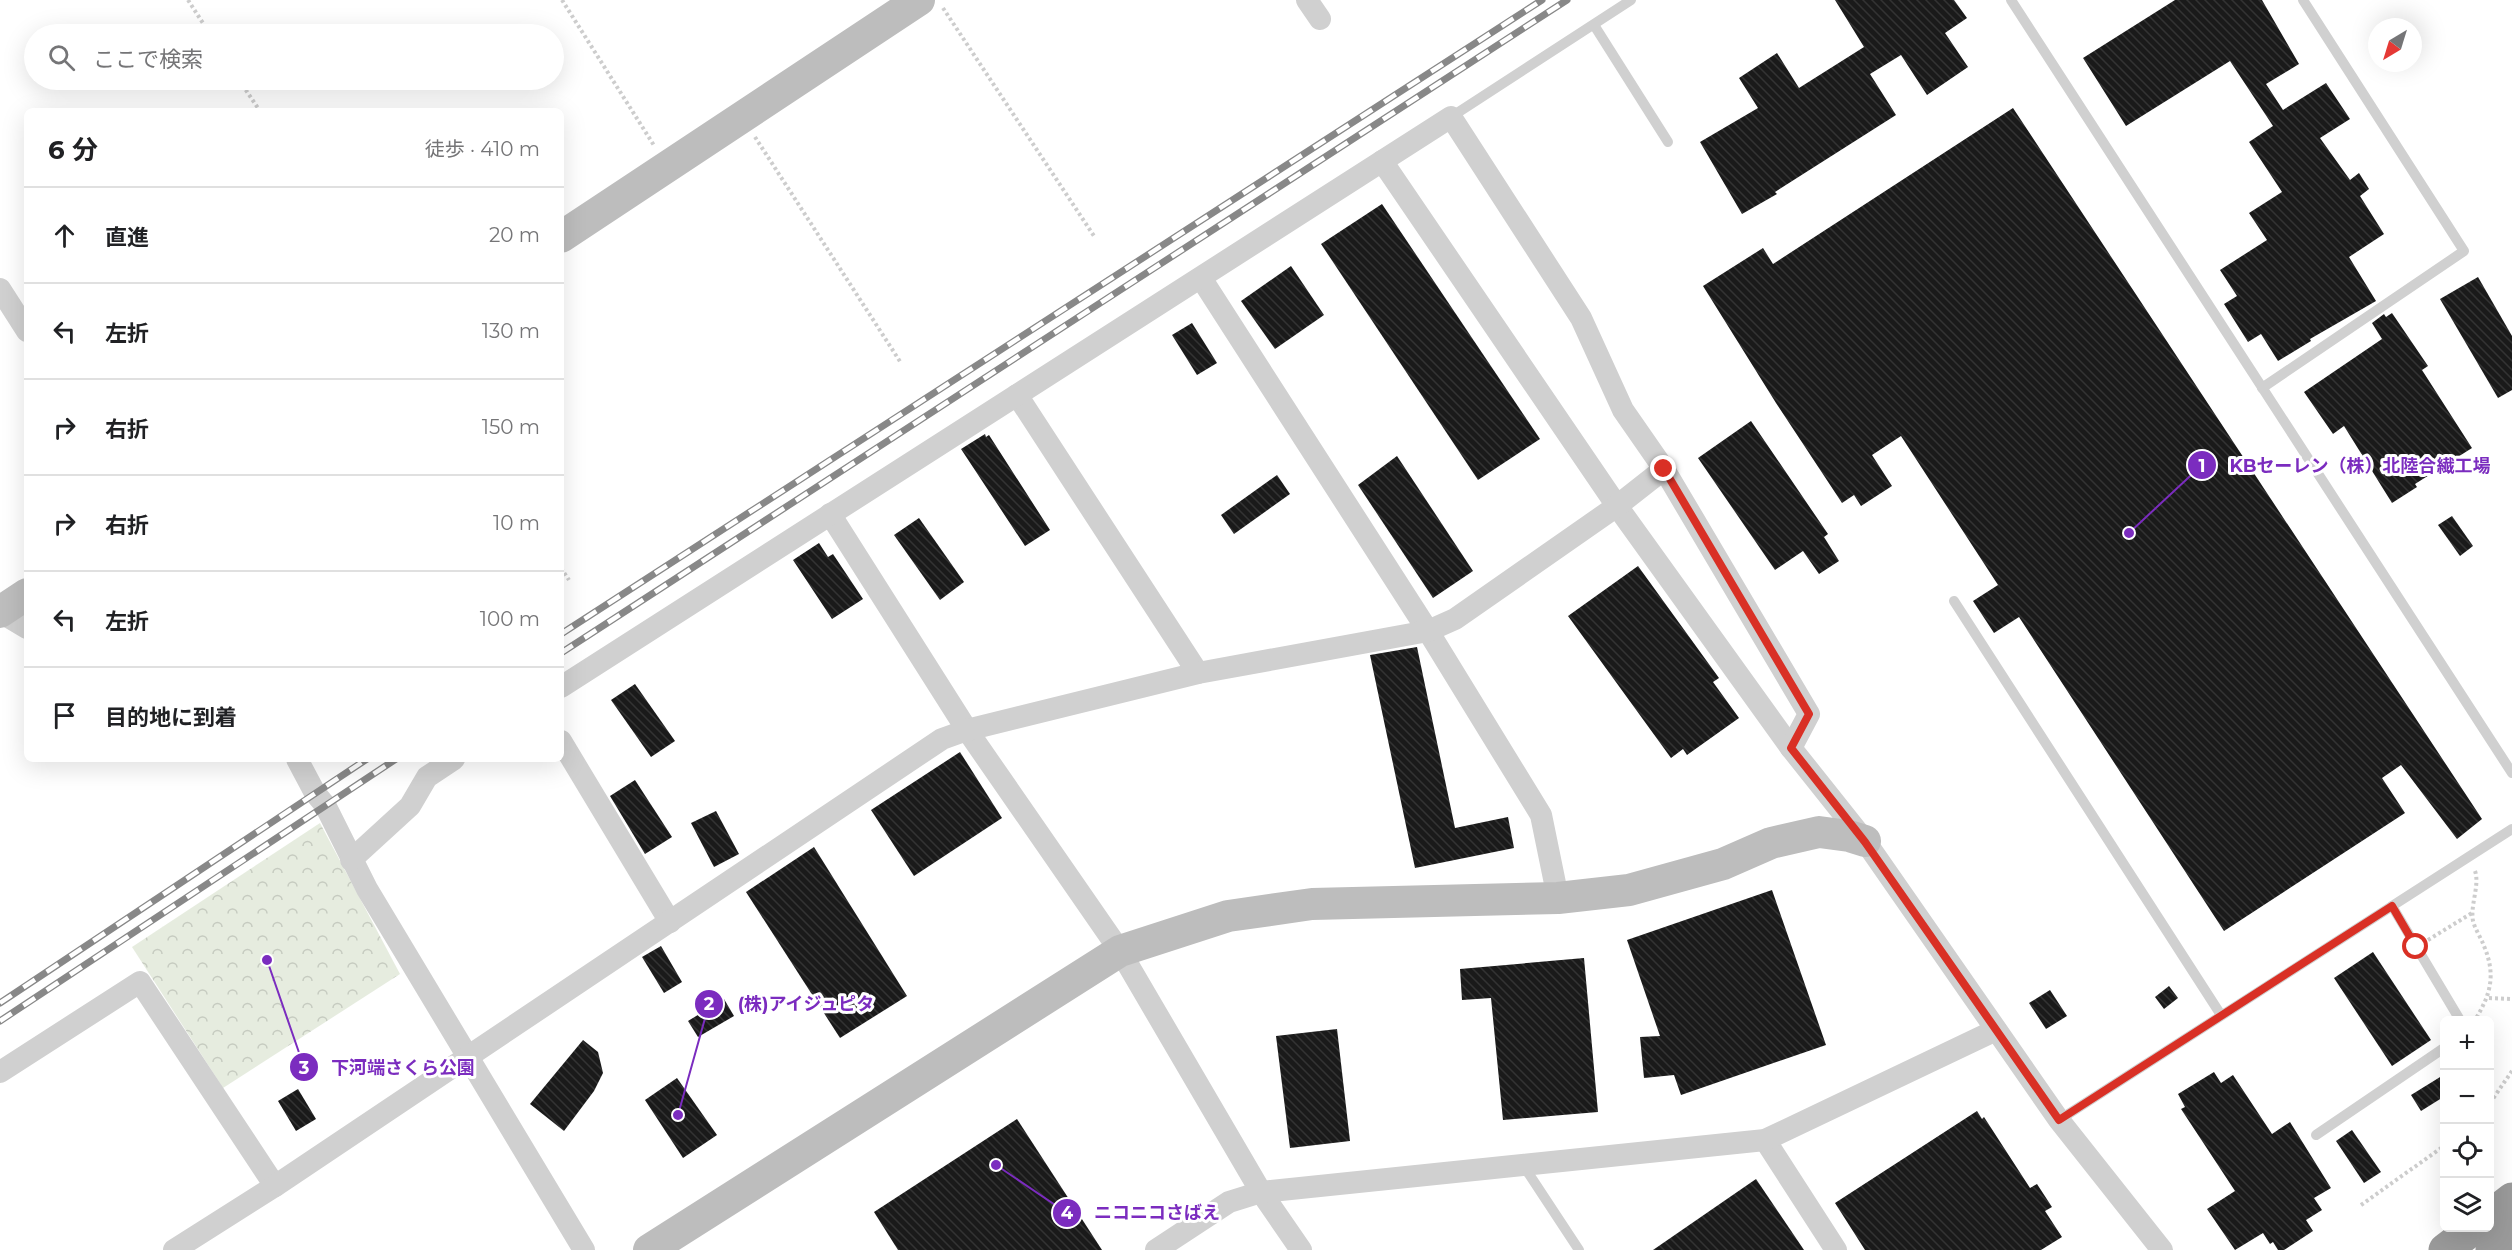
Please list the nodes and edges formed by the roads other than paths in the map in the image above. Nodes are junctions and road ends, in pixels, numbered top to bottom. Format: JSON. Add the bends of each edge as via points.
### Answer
{"nodes":[{"id":1,"x":919,"y":0,"type":"edge"},
{"id":2,"x":1631,"y":0,"type":"edge"},
{"id":3,"x":2011,"y":0,"type":"edge"},
{"id":4,"x":2303,"y":0,"type":"edge"},
{"id":5,"x":1593,"y":25,"type":"junction"},
{"id":6,"x":1451,"y":117,"type":"junction"},
{"id":7,"x":1668,"y":142,"type":"dead end"},
{"id":8,"x":1382,"y":161,"type":"junction"},
{"id":9,"x":564,"y":235,"type":"edge"},
{"id":10,"x":1201,"y":278,"type":"junction"},
{"id":11,"x":0,"y":289,"type":"edge"},
{"id":12,"x":24,"y":326,"type":"edge"},
{"id":13,"x":2262,"y":388,"type":"junction"},
{"id":14,"x":1017,"y":395,"type":"junction"},
{"id":15,"x":1664,"y":469,"type":"junction"},
{"id":16,"x":1617,"y":506,"type":"junction"},
{"id":17,"x":830,"y":514,"type":"junction"},
{"id":18,"x":24,"y":596,"type":"edge"},
{"id":19,"x":1954,"y":601,"type":"dead end"},
{"id":20,"x":0,"y":612,"type":"edge"},
{"id":21,"x":24,"y":626,"type":"edge"},
{"id":22,"x":1428,"y":631,"type":"junction"},
{"id":23,"x":1198,"y":673,"type":"junction"},
{"id":24,"x":564,"y":685,"type":"edge"},
{"id":25,"x":967,"y":730,"type":"junction"},
{"id":26,"x":564,"y":746,"type":"edge"},
{"id":27,"x":1791,"y":748,"type":"junction"},
{"id":28,"x":299,"y":762,"type":"edge"},
{"id":29,"x":450,"y":762,"type":"edge"},
{"id":30,"x":2512,"y":773,"type":"edge"},
{"id":31,"x":2512,"y":829,"type":"edge"},
{"id":32,"x":1865,"y":842,"type":"junction"},
{"id":33,"x":351,"y":860,"type":"junction"},
{"id":34,"x":1557,"y":898,"type":"junction"},
{"id":35,"x":2392,"y":906,"type":"junction"},
{"id":36,"x":670,"y":921,"type":"junction"},
{"id":37,"x":1120,"y":951,"type":"junction"},
{"id":38,"x":2222,"y":1016,"type":"junction"},
{"id":39,"x":2458,"y":1016,"type":"edge"},
{"id":40,"x":1996,"y":1030,"type":"junction"},
{"id":41,"x":2440,"y":1051,"type":"edge"},
{"id":42,"x":466,"y":1057,"type":"junction"},
{"id":43,"x":0,"y":1072,"type":"edge"},
{"id":44,"x":2059,"y":1120,"type":"junction"},
{"id":45,"x":2316,"y":1135,"type":"dead end"},
{"id":46,"x":1765,"y":1140,"type":"junction"},
{"id":47,"x":1523,"y":1165,"type":"junction"},
{"id":48,"x":276,"y":1186,"type":"junction"},
{"id":49,"x":1261,"y":1192,"type":"junction"},
{"id":50,"x":2512,"y":1199,"type":"edge"},
{"id":51,"x":2494,"y":1213,"type":"edge"},
{"id":52,"x":2468,"y":1232,"type":"edge"},
{"id":53,"x":2512,"y":1235,"type":"edge"},
{"id":54,"x":174,"y":1250,"type":"edge"},
{"id":55,"x":584,"y":1250,"type":"edge"},
{"id":56,"x":649,"y":1250,"type":"edge"},
{"id":57,"x":1156,"y":1250,"type":"edge"},
{"id":58,"x":1301,"y":1250,"type":"edge"},
{"id":59,"x":1579,"y":1250,"type":"edge"},
{"id":60,"x":1836,"y":1250,"type":"edge"},
{"id":61,"x":2162,"y":1250,"type":"edge"},
{"id":62,"x":2445,"y":1250,"type":"edge"},
{"id":63,"x":2492,"y":1250,"type":"edge"}],
"edges":[{"from":1,"to":9,"type":"street"},
{"from":2,"to":5,"type":"lane"},
{"from":3,"to":13,"type":"lane"},
{"from":4,"to":13,"type":"lane","via":[[2464,251]]},
{"from":5,"to":6,"type":"lane"},
{"from":5,"to":7,"type":"lane"},
{"from":6,"to":8,"type":"street"},
{"from":6,"to":15,"type":"street","via":[[1581,318],[1623,410]]},
{"from":8,"to":10,"type":"street"},
{"from":8,"to":16,"type":"street"},
{"from":10,"to":14,"type":"street"},
{"from":10,"to":22,"type":"street"},
{"from":11,"to":12,"type":"street"},
{"from":13,"to":30,"type":"lane"},
{"from":14,"to":17,"type":"street"},
{"from":14,"to":23,"type":"street"},
{"from":15,"to":16,"type":"street"},
{"from":15,"to":27,"type":"street","via":[[1809,714]]},
{"from":16,"to":22,"type":"street","via":[[1455,619]]},
{"from":16,"to":27,"type":"street"},
{"from":17,"to":24,"type":"street"},
{"from":17,"to":25,"type":"street"},
{"from":18,"to":20,"type":"street"},
{"from":19,"to":38,"type":"lane"},
{"from":20,"to":21,"type":"street"},
{"from":22,"to":23,"type":"street"},
{"from":22,"to":34,"type":"street","via":[[1541,815]]},
{"from":23,"to":25,"type":"street"},
{"from":25,"to":36,"type":"street","via":[[942,739]]},
{"from":25,"to":37,"type":"street"},
{"from":26,"to":36,"type":"street"},
{"from":27,"to":32,"type":"street"},
{"from":28,"to":33,"type":"street"},
{"from":29,"to":33,"type":"street","via":[[427,777],[411,806]]},
{"from":31,"to":35,"type":"lane"},
{"from":32,"to":34,"type":"street","via":[[1819,832],[1771,843],[1723,864],[1629,890]]},
{"from":32,"to":40,"type":"street"},
{"from":33,"to":42,"type":"street"},
{"from":34,"to":37,"type":"street","via":[[1312,904],[1228,916]]},
{"from":35,"to":38,"type":"lane"},
{"from":35,"to":39,"type":"lane"},
{"from":36,"to":42,"type":"street"},
{"from":37,"to":49,"type":"street"},
{"from":37,"to":56,"type":"street"},
{"from":38,"to":44,"type":"lane"},
{"from":40,"to":44,"type":"street"},
{"from":40,"to":46,"type":"street"},
{"from":41,"to":45,"type":"lane"},
{"from":42,"to":48,"type":"street"},
{"from":42,"to":55,"type":"street"},
{"from":43,"to":48,"type":"street","via":[[140,982]]},
{"from":44,"to":61,"type":"street"},
{"from":46,"to":47,"type":"street"},
{"from":46,"to":60,"type":"street"},
{"from":47,"to":49,"type":"street"},
{"from":47,"to":59,"type":"lane"},
{"from":48,"to":54,"type":"street"},
{"from":49,"to":57,"type":"street","via":[[1229,1202]]},
{"from":49,"to":58,"type":"street"},
{"from":50,"to":51,"type":"highway"},
{"from":52,"to":62,"type":"highway"},
{"from":53,"to":63,"type":"highway"}]}
